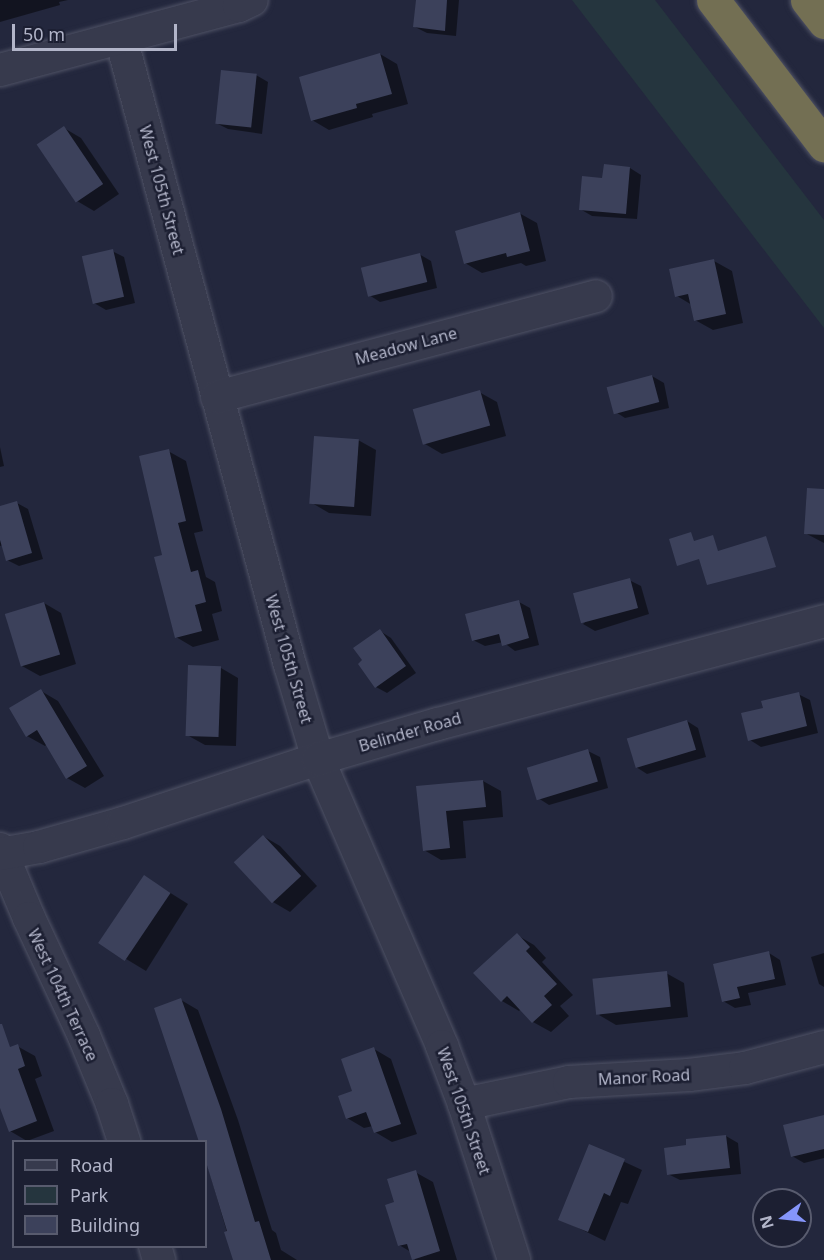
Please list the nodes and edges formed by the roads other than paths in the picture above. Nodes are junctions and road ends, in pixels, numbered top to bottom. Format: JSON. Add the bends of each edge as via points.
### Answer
{"nodes":[{"id":1,"x":252,"y":0,"type":"edge"},
{"id":2,"x":713,"y":0,"type":"edge"},
{"id":3,"x":807,"y":0,"type":"edge"},
{"id":4,"x":824,"y":22,"type":"edge"},
{"id":5,"x":121,"y":38,"type":"junction"},
{"id":6,"x":0,"y":70,"type":"edge"},
{"id":7,"x":824,"y":145,"type":"edge"},
{"id":8,"x":596,"y":296,"type":"dead end"},
{"id":9,"x":217,"y":397,"type":"junction"},
{"id":10,"x":824,"y":621,"type":"edge"},
{"id":11,"x":318,"y":759,"type":"junction"},
{"id":12,"x":1,"y":852,"type":"edge"},
{"id":13,"x":824,"y":1047,"type":"edge"},
{"id":14,"x":464,"y":1104,"type":"junction"},
{"id":15,"x":123,"y":1140,"type":"edge"},
{"id":16,"x":514,"y":1260,"type":"edge"}],
"edges":[{"from":1,"to":5,"type":"street"},
{"from":2,"to":7,"type":"highway"},
{"from":3,"to":4,"type":"highway"},
{"from":5,"to":6,"type":"street"},
{"from":5,"to":9,"type":"street","name":"West 105th Street"},
{"from":8,"to":9,"type":"street","name":"Meadow Lane"},
{"from":9,"to":11,"type":"street","name":"West 105th Street"},
{"from":10,"to":11,"type":"street","name":"Belinder Road","via":[[438,723]]},
{"from":11,"to":12,"type":"street","name":"Belinder Road","via":[[123,823],[39,847]]},
{"from":11,"to":14,"type":"street","name":"West 105th Street"},
{"from":12,"to":15,"type":"street","name":"West 104th Terrace","via":[[84,1036]]},
{"from":13,"to":14,"type":"street","name":"Manor Road","via":[[745,1068],[689,1076],[569,1082]]},
{"from":14,"to":16,"type":"street","name":"West 105th Street"}]}
